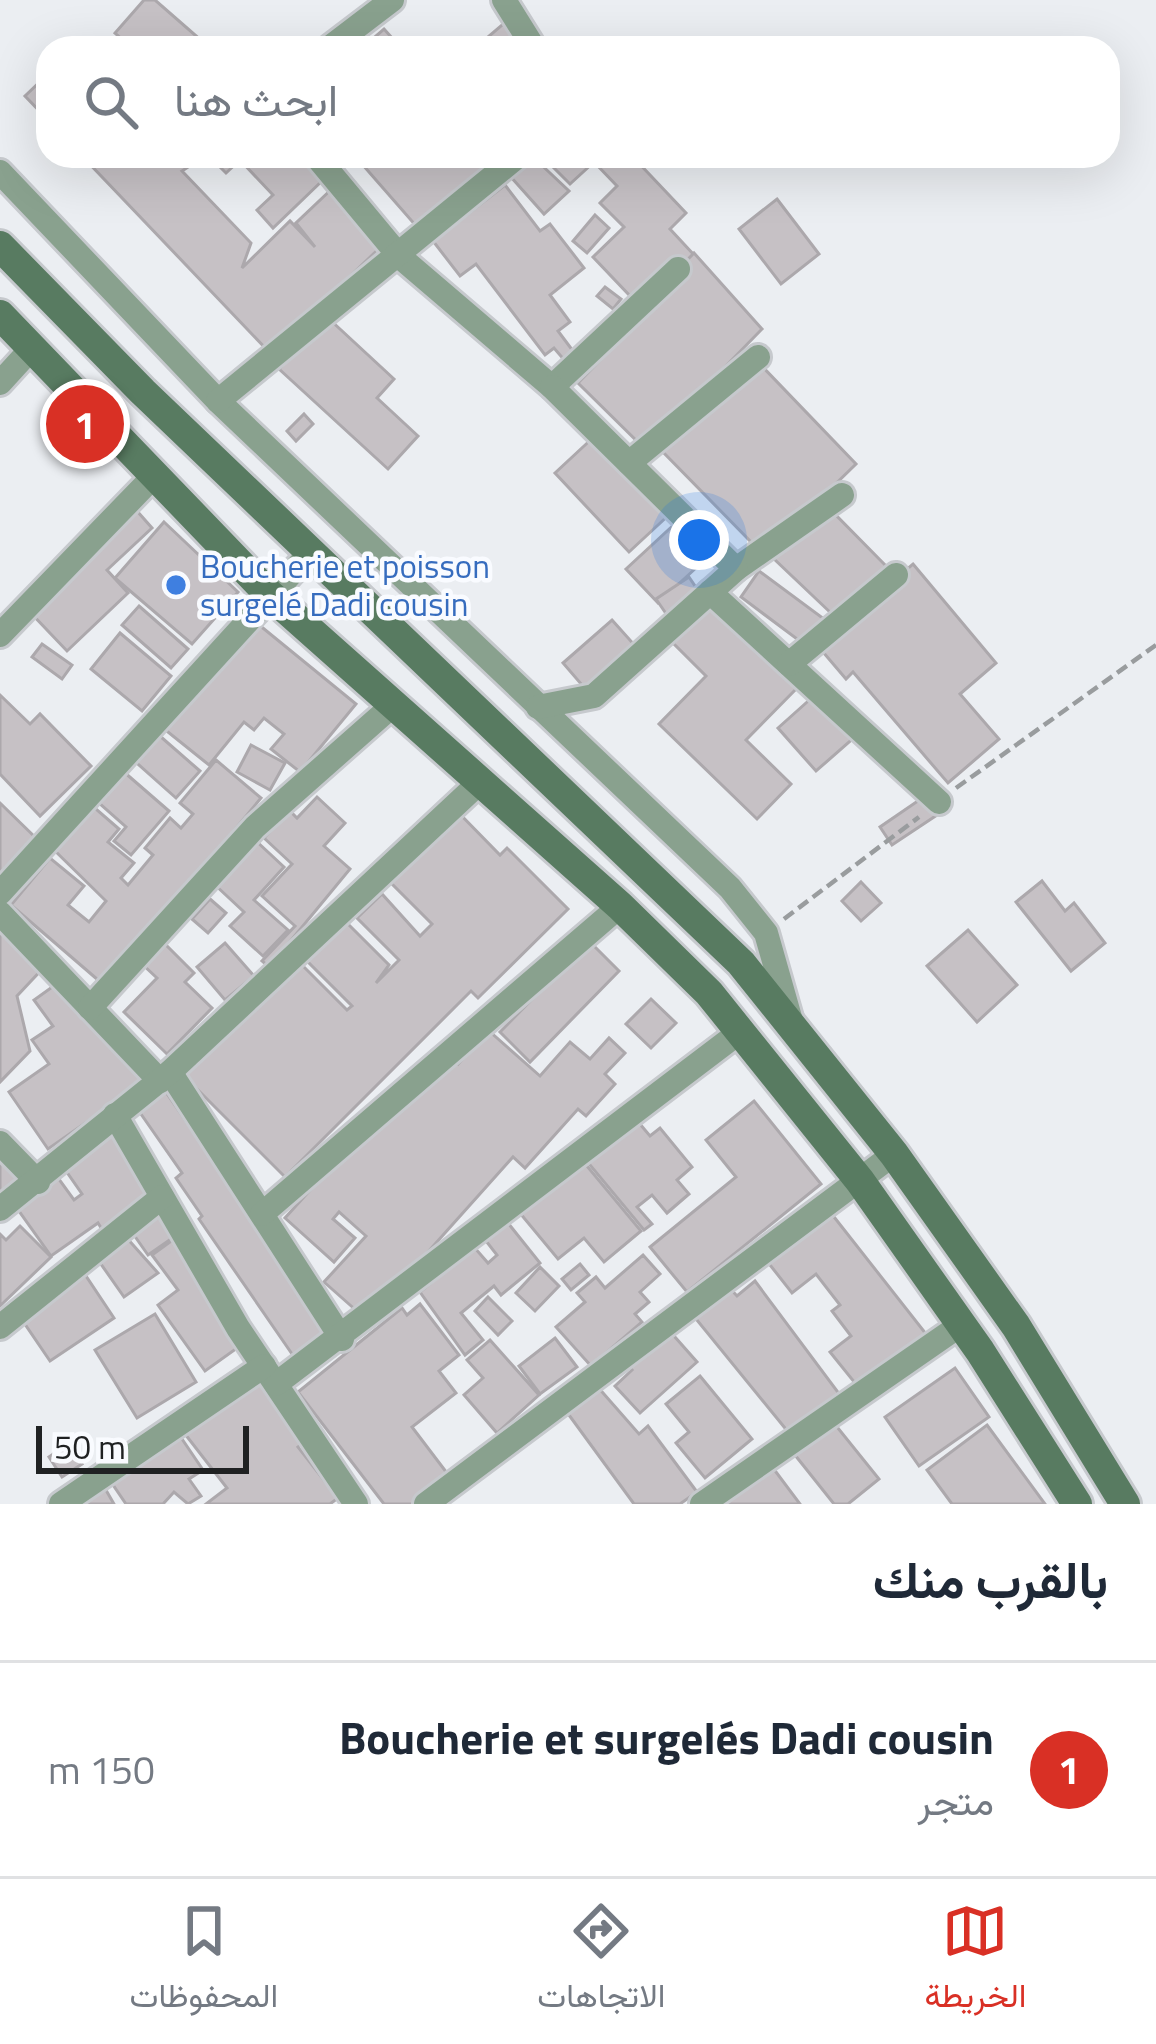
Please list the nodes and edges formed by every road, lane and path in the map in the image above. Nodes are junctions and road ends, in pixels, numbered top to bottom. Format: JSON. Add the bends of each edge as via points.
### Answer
{"nodes":[{"id":1,"x":392,"y":0,"type":"edge"},
{"id":2,"x":504,"y":0,"type":"edge"},
{"id":3,"x":344,"y":36,"type":"edge"},
{"id":4,"x":526,"y":36,"type":"edge"},
{"id":5,"x":326,"y":168,"type":"edge"},
{"id":6,"x":504,"y":168,"type":"edge"},
{"id":7,"x":0,"y":172,"type":"edge"},
{"id":8,"x":0,"y":246,"type":"edge"},
{"id":9,"x":400,"y":257,"type":"junction"},
{"id":10,"x":679,"y":269,"type":"dead end"},
{"id":11,"x":0,"y":315,"type":"edge"},
{"id":12,"x":31,"y":349,"type":"junction"},
{"id":13,"x":758,"y":357,"type":"dead end"},
{"id":14,"x":0,"y":382,"type":"edge"},
{"id":15,"x":552,"y":387,"type":"junction"},
{"id":16,"x":218,"y":401,"type":"junction"},
{"id":17,"x":629,"y":463,"type":"junction"},
{"id":18,"x":152,"y":478,"type":"junction"},
{"id":19,"x":842,"y":495,"type":"dead end"},
{"id":20,"x":310,"y":553,"type":"junction"},
{"id":21,"x":736,"y":569,"type":"junction"},
{"id":22,"x":896,"y":575,"type":"dead end"},
{"id":23,"x":710,"y":592,"type":"junction"},
{"id":24,"x":269,"y":594,"type":"junction"},
{"id":25,"x":0,"y":635,"type":"edge"},
{"id":26,"x":789,"y":664,"type":"junction"},
{"id":27,"x":392,"y":706,"type":"junction"},
{"id":28,"x":538,"y":707,"type":"junction"},
{"id":29,"x":479,"y":783,"type":"junction"},
{"id":30,"x":938,"y":802,"type":"dead end"},
{"id":31,"x":0,"y":893,"type":"edge"},
{"id":32,"x":620,"y":906,"type":"junction"},
{"id":33,"x":0,"y":913,"type":"edge"},
{"id":34,"x":90,"y":1008,"type":"junction"},
{"id":35,"x":791,"y":1024,"type":"junction"},
{"id":36,"x":741,"y":1031,"type":"junction"},
{"id":37,"x":165,"y":1077,"type":"junction"},
{"id":38,"x":115,"y":1115,"type":"junction"},
{"id":39,"x":0,"y":1143,"type":"edge"},
{"id":40,"x":894,"y":1154,"type":"junction"},
{"id":41,"x":860,"y":1181,"type":"junction"},
{"id":42,"x":38,"y":1182,"type":"junction"},
{"id":43,"x":162,"y":1197,"type":"junction"},
{"id":44,"x":0,"y":1209,"type":"edge"},
{"id":45,"x":262,"y":1214,"type":"junction"},
{"id":46,"x":959,"y":1326,"type":"junction"},
{"id":47,"x":0,"y":1327,"type":"edge"},
{"id":48,"x":342,"y":1339,"type":"junction"},
{"id":49,"x":270,"y":1375,"type":"junction"},
{"id":50,"x":62,"y":1504,"type":"edge"},
{"id":51,"x":356,"y":1504,"type":"edge"},
{"id":52,"x":426,"y":1504,"type":"edge"},
{"id":53,"x":702,"y":1504,"type":"edge"},
{"id":54,"x":1077,"y":1504,"type":"edge"},
{"id":55,"x":1125,"y":1504,"type":"edge"}],
"edges":[{"from":1,"to":3,"type":"street"},
{"from":2,"to":4,"type":"street"},
{"from":5,"to":9,"type":"street"},
{"from":6,"to":9,"type":"street"},
{"from":7,"to":16,"type":"street"},
{"from":8,"to":20,"type":"main road"},
{"from":9,"to":15,"type":"street"},
{"from":9,"to":16,"type":"street"},
{"from":10,"to":15,"type":"street"},
{"from":11,"to":12,"type":"main road"},
{"from":12,"to":14,"type":"street"},
{"from":12,"to":18,"type":"main road"},
{"from":13,"to":17,"type":"street"},
{"from":15,"to":17,"type":"street"},
{"from":16,"to":28,"type":"street"},
{"from":17,"to":21,"type":"street"},
{"from":18,"to":24,"type":"main road"},
{"from":18,"to":25,"type":"street"},
{"from":19,"to":21,"type":"street"},
{"from":20,"to":24,"type":"street"},
{"from":20,"to":35,"type":"main road","via":[[643,867]]},
{"from":21,"to":23,"type":"street"},
{"from":22,"to":26,"type":"street"},
{"from":23,"to":26,"type":"street"},
{"from":23,"to":28,"type":"street","via":[[594,696]]},
{"from":24,"to":27,"type":"main road"},
{"from":24,"to":31,"type":"street"},
{"from":26,"to":30,"type":"street"},
{"from":27,"to":29,"type":"main road"},
{"from":27,"to":34,"type":"street","via":[[255,827]]},
{"from":28,"to":35,"type":"street","via":[[730,888],[766,933]]},
{"from":29,"to":32,"type":"main road"},
{"from":29,"to":37,"type":"street"},
{"from":32,"to":36,"type":"main road"},
{"from":32,"to":45,"type":"street"},
{"from":33,"to":34,"type":"street"},
{"from":34,"to":37,"type":"street"},
{"from":35,"to":40,"type":"main road"},
{"from":36,"to":41,"type":"main road"},
{"from":36,"to":48,"type":"street"},
{"from":37,"to":38,"type":"street"},
{"from":37,"to":45,"type":"street"},
{"from":38,"to":42,"type":"street"},
{"from":38,"to":43,"type":"street"},
{"from":39,"to":42,"type":"street"},
{"from":40,"to":41,"type":"street"},
{"from":40,"to":55,"type":"main road","via":[[1016,1326]]},
{"from":41,"to":46,"type":"main road"},
{"from":41,"to":52,"type":"street"},
{"from":42,"to":44,"type":"street"},
{"from":43,"to":47,"type":"street"},
{"from":43,"to":49,"type":"street"},
{"from":45,"to":48,"type":"street"},
{"from":46,"to":53,"type":"street"},
{"from":46,"to":54,"type":"main road"},
{"from":48,"to":49,"type":"street"},
{"from":49,"to":50,"type":"street"},
{"from":49,"to":51,"type":"street"}]}
